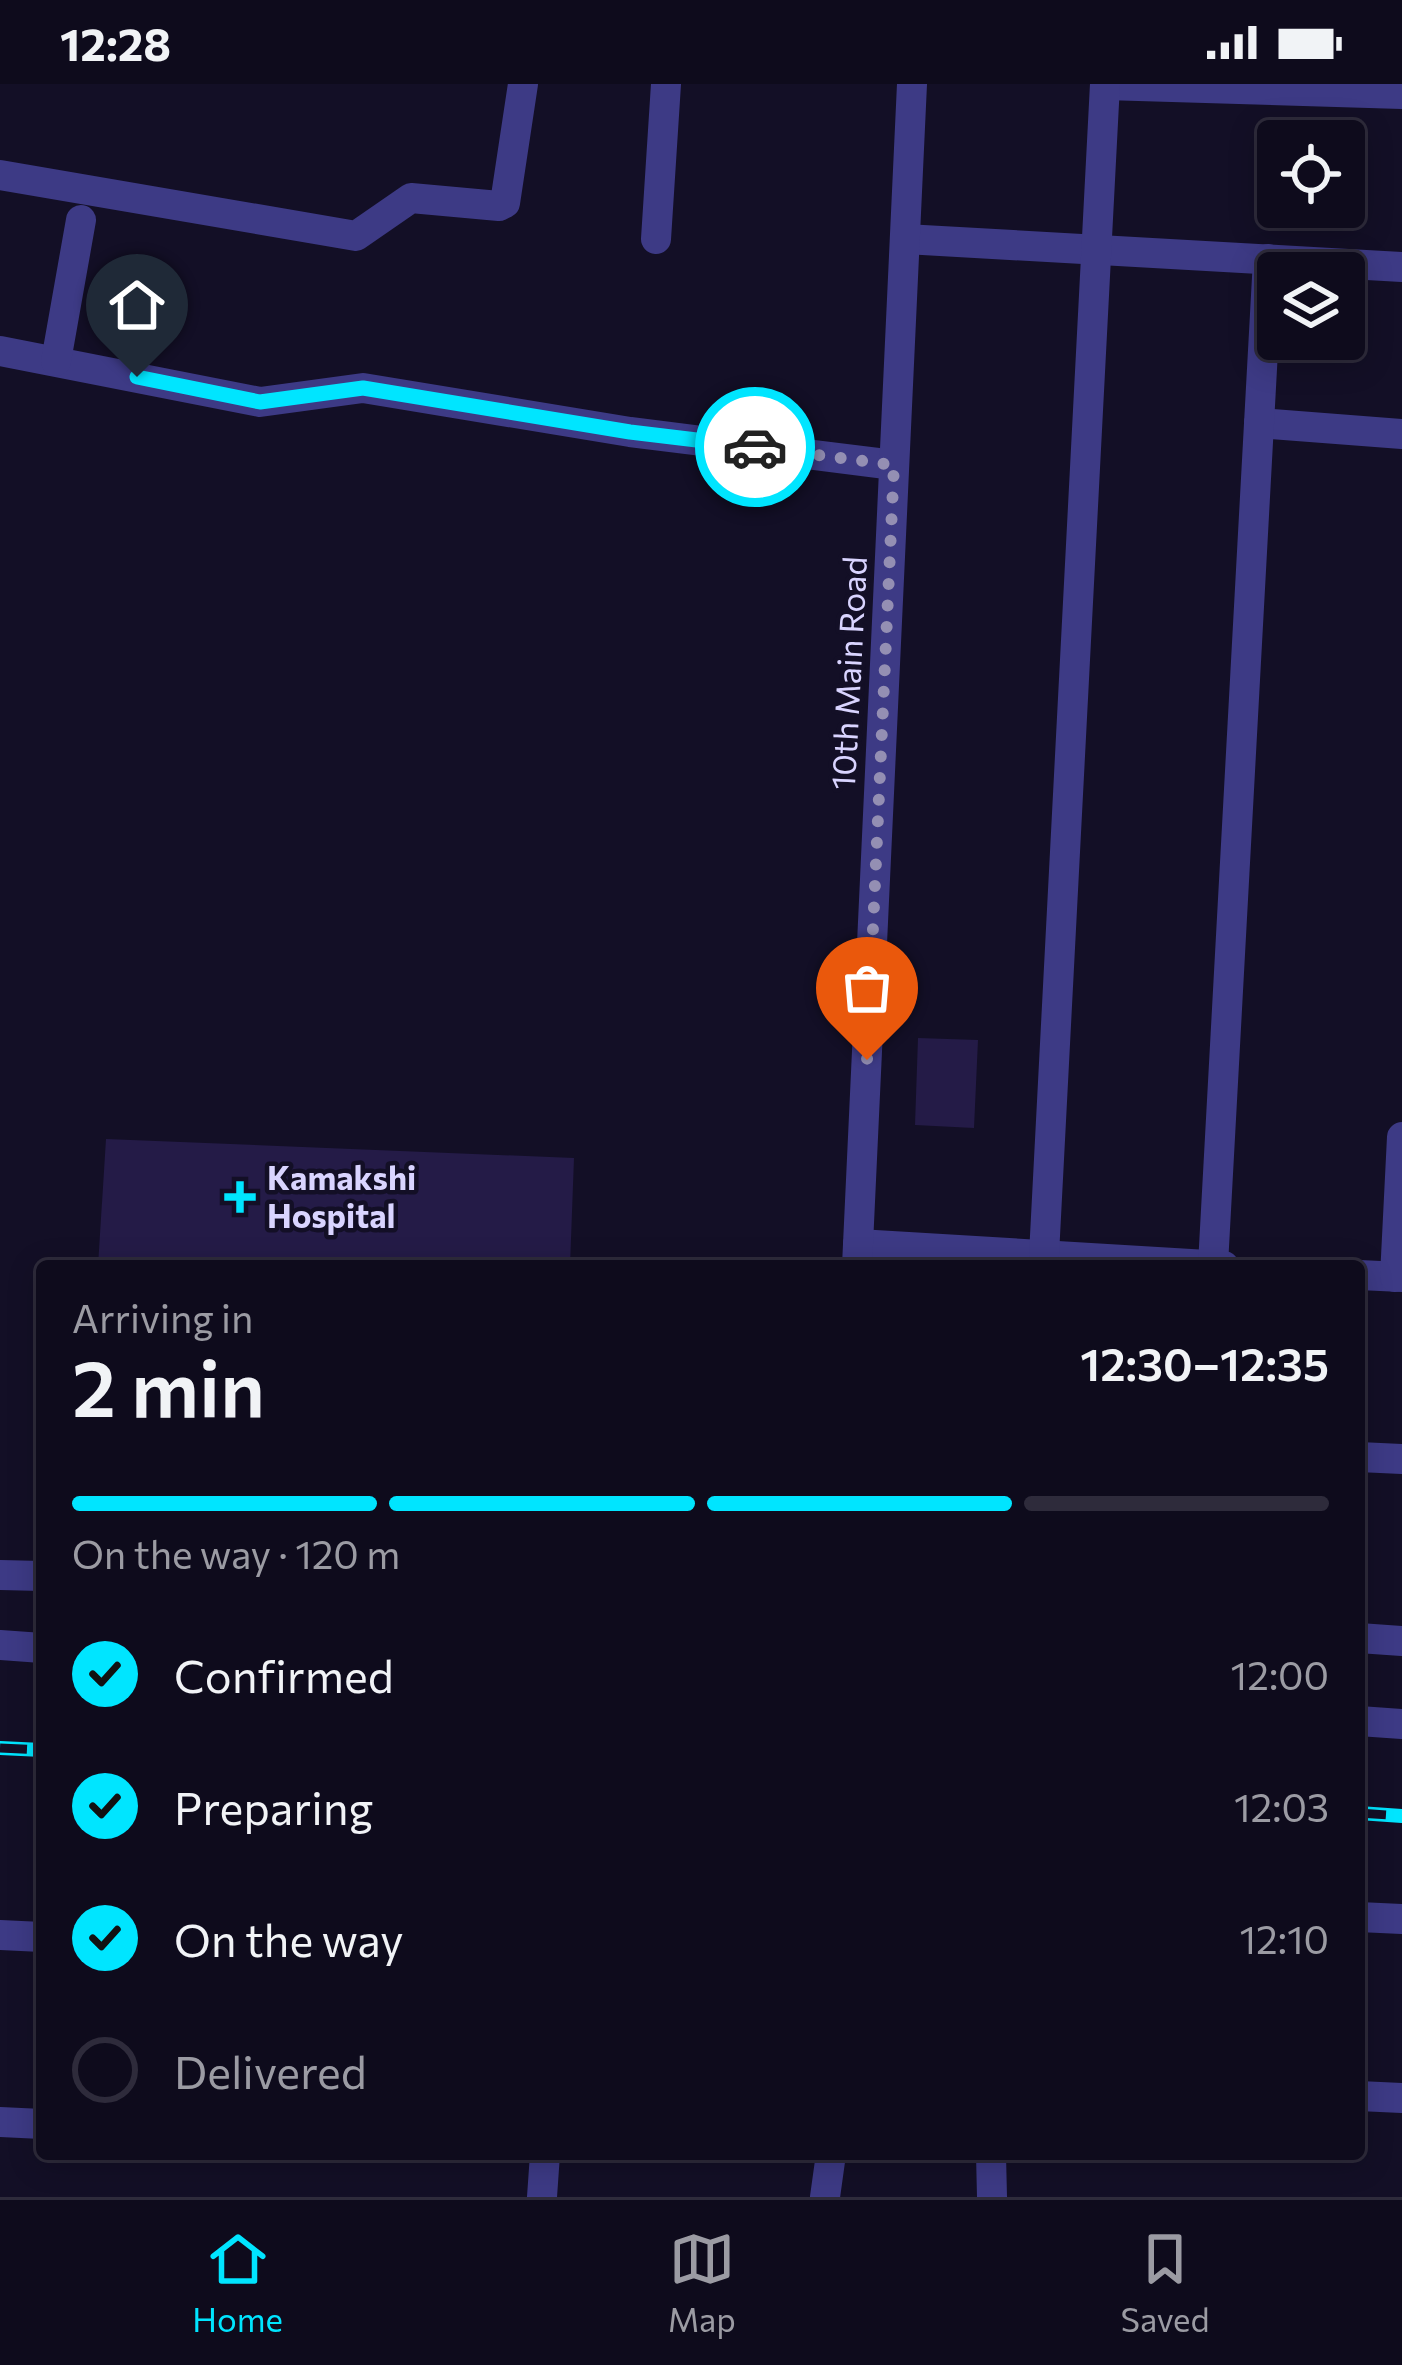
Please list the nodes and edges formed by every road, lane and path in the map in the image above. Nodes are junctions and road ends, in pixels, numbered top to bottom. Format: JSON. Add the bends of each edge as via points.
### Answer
{"nodes":[{"id":1,"x":523,"y":84,"type":"edge"},
{"id":2,"x":666,"y":84,"type":"edge"},
{"id":3,"x":912,"y":84,"type":"edge"},
{"id":4,"x":1105,"y":85,"type":"edge"},
{"id":5,"x":1269,"y":87,"type":"edge"},
{"id":6,"x":1402,"y":94,"type":"edge"},
{"id":7,"x":0,"y":175,"type":"edge"},
{"id":8,"x":81,"y":220,"type":"dead end"},
{"id":9,"x":656,"y":238,"type":"dead end"},
{"id":10,"x":905,"y":239,"type":"junction"},
{"id":11,"x":1097,"y":250,"type":"junction"},
{"id":12,"x":1257,"y":258,"type":"edge"},
{"id":13,"x":1365,"y":265,"type":"edge"},
{"id":14,"x":1402,"y":267,"type":"edge"},
{"id":15,"x":0,"y":351,"type":"edge"},
{"id":16,"x":1262,"y":360,"type":"edge"},
{"id":17,"x":56,"y":361,"type":"junction"},
{"id":18,"x":1259,"y":423,"type":"junction"},
{"id":19,"x":1402,"y":434,"type":"edge"},
{"id":20,"x":894,"y":465,"type":"junction"},
{"id":21,"x":1402,"y":1137,"type":"edge"},
{"id":22,"x":858,"y":1255,"type":"edge"},
{"id":23,"x":1044,"y":1255,"type":"junction"},
{"id":24,"x":1128,"y":1260,"type":"edge"},
{"id":25,"x":1213,"y":1260,"type":"edge"},
{"id":26,"x":1365,"y":1275,"type":"edge"},
{"id":27,"x":1398,"y":1277,"type":"edge"},
{"id":28,"x":1365,"y":1456,"type":"edge"},
{"id":29,"x":1402,"y":1459,"type":"edge"},
{"id":30,"x":0,"y":1575,"type":"edge"},
{"id":31,"x":36,"y":1576,"type":"edge"},
{"id":32,"x":1365,"y":1638,"type":"edge"},
{"id":33,"x":1402,"y":1641,"type":"edge"},
{"id":34,"x":0,"y":1645,"type":"edge"},
{"id":35,"x":36,"y":1648,"type":"edge"},
{"id":36,"x":1365,"y":1721,"type":"edge"},
{"id":37,"x":1402,"y":1724,"type":"edge"},
{"id":38,"x":1365,"y":1916,"type":"edge"},
{"id":39,"x":1402,"y":1919,"type":"edge"},
{"id":40,"x":0,"y":1936,"type":"edge"},
{"id":41,"x":36,"y":1937,"type":"edge"},
{"id":42,"x":1365,"y":2096,"type":"edge"},
{"id":43,"x":1402,"y":2098,"type":"edge"},
{"id":44,"x":0,"y":2122,"type":"edge"},
{"id":45,"x":36,"y":2124,"type":"edge"},
{"id":46,"x":544,"y":2160,"type":"edge"},
{"id":47,"x":830,"y":2160,"type":"edge"},
{"id":48,"x":991,"y":2160,"type":"edge"},
{"id":49,"x":542,"y":2197,"type":"edge"},
{"id":50,"x":825,"y":2197,"type":"edge"},
{"id":51,"x":992,"y":2197,"type":"edge"}],
"edges":[{"from":1,"to":7,"type":"street","via":[[505,203],[411,198],[356,236]]},
{"from":2,"to":9,"type":"street"},
{"from":3,"to":10,"type":"street","name":"10th Main Road"},
{"from":4,"to":5,"type":"street"},
{"from":4,"to":11,"type":"street"},
{"from":5,"to":6,"type":"street"},
{"from":8,"to":17,"type":"street"},
{"from":10,"to":11,"type":"street"},
{"from":10,"to":20,"type":"street","name":"10th Main Road"},
{"from":11,"to":12,"type":"street"},
{"from":11,"to":23,"type":"street"},
{"from":13,"to":14,"type":"street"},
{"from":15,"to":17,"type":"street"},
{"from":16,"to":18,"type":"street"},
{"from":17,"to":20,"type":"street","via":[[260,402],[363,388]]},
{"from":18,"to":19,"type":"street"},
{"from":18,"to":25,"type":"street"},
{"from":20,"to":22,"type":"street","name":"10th Main Road"},
{"from":21,"to":27,"type":"street"},
{"from":22,"to":23,"type":"street"},
{"from":23,"to":24,"type":"street"},
{"from":26,"to":27,"type":"street"},
{"from":28,"to":29,"type":"street"},
{"from":30,"to":31,"type":"street"},
{"from":32,"to":33,"type":"street"},
{"from":34,"to":35,"type":"street"},
{"from":36,"to":37,"type":"street"},
{"from":38,"to":39,"type":"street"},
{"from":40,"to":41,"type":"street"},
{"from":42,"to":43,"type":"street"},
{"from":44,"to":45,"type":"street"},
{"from":46,"to":49,"type":"street"},
{"from":47,"to":50,"type":"street"},
{"from":48,"to":51,"type":"street"}]}
